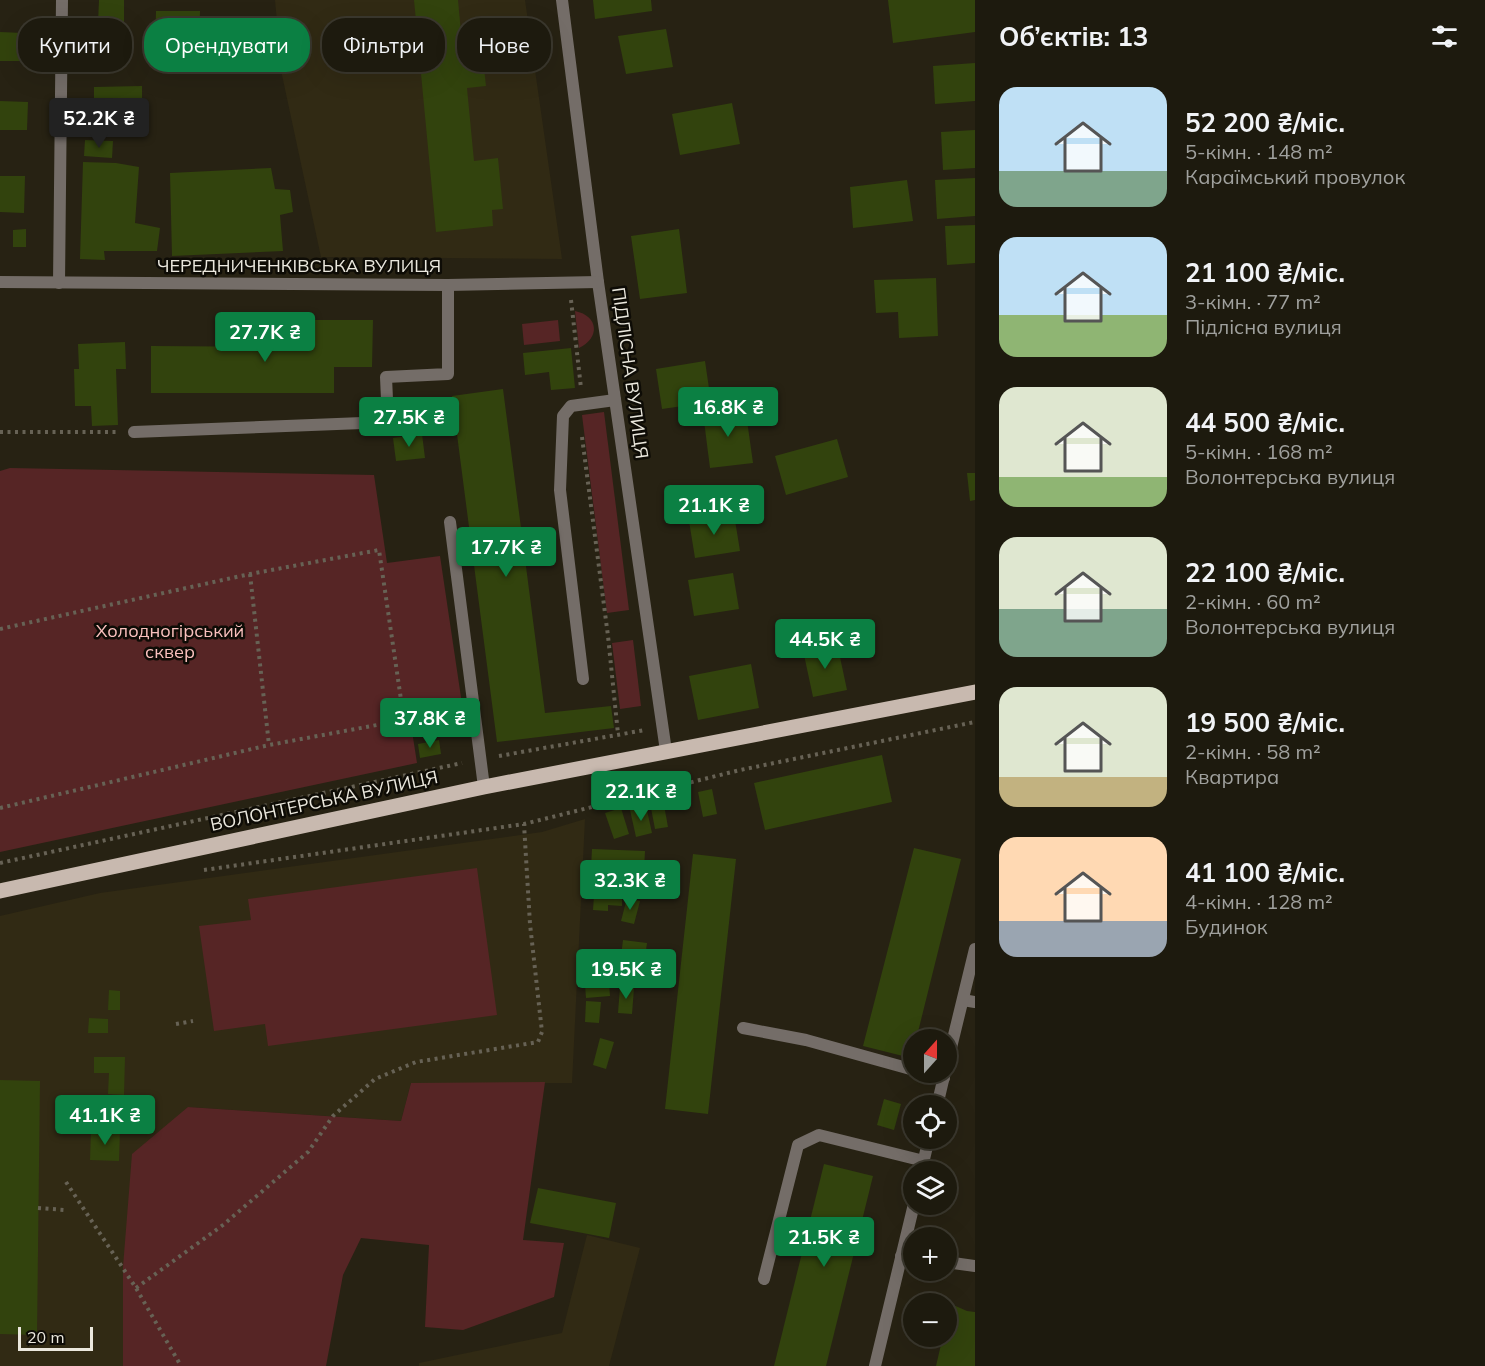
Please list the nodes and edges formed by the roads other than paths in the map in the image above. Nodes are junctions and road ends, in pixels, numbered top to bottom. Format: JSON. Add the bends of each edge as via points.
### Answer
{"nodes":[{"id":1,"x":62,"y":0,"type":"edge"},
{"id":2,"x":562,"y":0,"type":"edge"},
{"id":3,"x":0,"y":282,"type":"edge"},
{"id":4,"x":598,"y":282,"type":"junction"},
{"id":5,"x":59,"y":283,"type":"junction"},
{"id":6,"x":448,"y":285,"type":"junction"},
{"id":7,"x":615,"y":400,"type":"junction"},
{"id":8,"x":134,"y":432,"type":"road end"},
{"id":9,"x":450,"y":522,"type":"dead end"},
{"id":10,"x":583,"y":679,"type":"dead end"},
{"id":11,"x":975,"y":692,"type":"edge"},
{"id":12,"x":666,"y":751,"type":"junction"},
{"id":13,"x":484,"y":787,"type":"junction"},
{"id":14,"x":0,"y":891,"type":"edge"},
{"id":15,"x":975,"y":950,"type":"edge"},
{"id":16,"x":969,"y":1001,"type":"edge"},
{"id":17,"x":743,"y":1028,"type":"dead end"},
{"id":18,"x":957,"y":1037,"type":"edge"},
{"id":19,"x":903,"y":1067,"type":"edge"},
{"id":20,"x":906,"y":1161,"type":"edge"},
{"id":21,"x":957,"y":1264,"type":"edge"},
{"id":22,"x":975,"y":1266,"type":"edge"},
{"id":23,"x":903,"y":1271,"type":"edge"},
{"id":24,"x":764,"y":1279,"type":"dead end"},
{"id":25,"x":875,"y":1366,"type":"edge"}],
"edges":[{"from":1,"to":5,"type":"street"},
{"from":2,"to":4,"type":"street","name":"ПІДЛІСНА ВУЛИЦЯ"},
{"from":3,"to":5,"type":"street","name":"ЧЕРЕДНИЧЕНКІВСЬКА ВУЛИЦЯ"},
{"from":4,"to":6,"type":"street","name":"ЧЕРЕДНИЧЕНКІВСЬКА ВУЛИЦЯ"},
{"from":4,"to":7,"type":"street","name":"ПІДЛІСНА ВУЛИЦЯ"},
{"from":5,"to":6,"type":"street","name":"ЧЕРЕДНИЧЕНКІВСЬКА ВУЛИЦЯ"},
{"from":6,"to":8,"type":"street","via":[[448,374],[386,377],[388,422]]},
{"from":7,"to":10,"type":"street","via":[[571,406],[563,416],[560,490]]},
{"from":7,"to":12,"type":"street","name":"ПІДЛІСНА ВУЛИЦЯ"},
{"from":9,"to":13,"type":"street"},
{"from":11,"to":12,"type":"main road","name":"ВОЛОНТЕРСЬКА ВУЛИЦЯ"},
{"from":12,"to":13,"type":"main road","name":"ВОЛОНТЕРСЬКА ВУЛИЦЯ"},
{"from":13,"to":14,"type":"main road","name":"ВОЛОНТЕРСЬКА ВУЛИЦЯ"},
{"from":15,"to":16,"type":"street"},
{"from":16,"to":18,"type":"street"},
{"from":17,"to":19,"type":"street","via":[[806,1040]]},
{"from":20,"to":24,"type":"street","via":[[819,1135],[798,1145]]},
{"from":21,"to":22,"type":"street"},
{"from":23,"to":25,"type":"street"}]}
